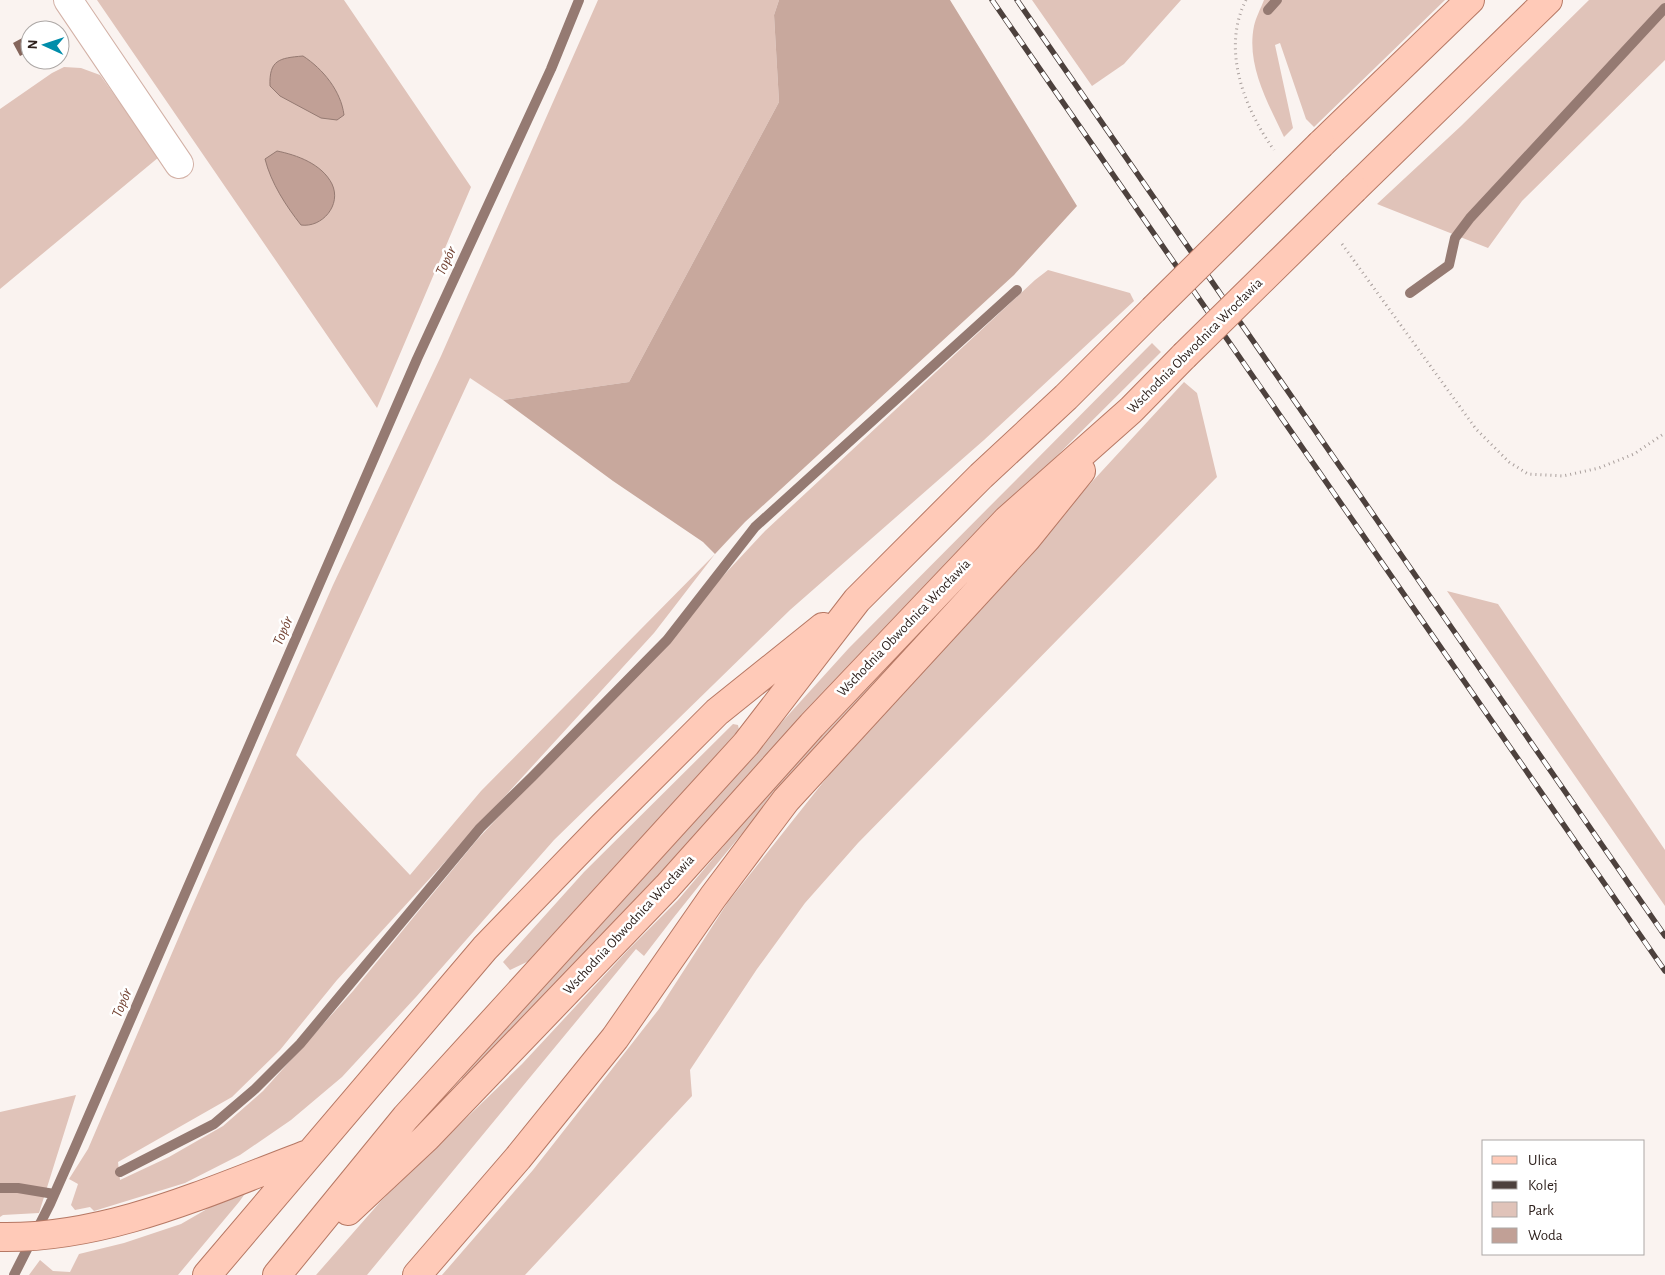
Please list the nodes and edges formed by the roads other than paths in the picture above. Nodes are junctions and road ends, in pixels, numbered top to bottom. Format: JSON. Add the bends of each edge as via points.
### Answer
{"nodes":[{"id":1,"x":68,"y":0,"type":"edge"},
{"id":2,"x":1470,"y":0,"type":"edge"},
{"id":3,"x":1548,"y":0,"type":"edge"},
{"id":4,"x":179,"y":164,"type":"dead end"},
{"id":5,"x":1131,"y":410,"type":"junction"},
{"id":6,"x":857,"y":600,"type":"junction"},
{"id":7,"x":310,"y":1154,"type":"junction"},
{"id":8,"x":3,"y":1237,"type":"edge"},
{"id":9,"x":206,"y":1275,"type":"edge"},
{"id":10,"x":278,"y":1275,"type":"edge"},
{"id":11,"x":417,"y":1275,"type":"edge"}],
"edges":[{"from":1,"to":4,"type":"lane"},
{"from":2,"to":6,"type":"main road","name":"Wschodnia Obwodnica Wrocławia","bridge":true},
{"from":3,"to":5,"type":"main road","name":"Wschodnia Obwodnica Wrocławia","bridge":true},
{"from":5,"to":10,"type":"main road","name":"Wschodnia Obwodnica Wrocławia","via":[[1007,520],[812,724],[667,887],[426,1138]]},
{"from":5,"to":11,"type":"main road","via":[[1027,538],[786,800],[615,1038]]},
{"from":6,"to":7,"type":"main road","via":[[717,712],[602,826],[485,948]]},
{"from":6,"to":10,"type":"main road","name":"Wschodnia Obwodnica Wrocławia","via":[[746,744],[406,1117]]},
{"from":7,"to":8,"type":"main road","via":[[127,1220],[57,1235]]},
{"from":7,"to":9,"type":"main road"}]}
